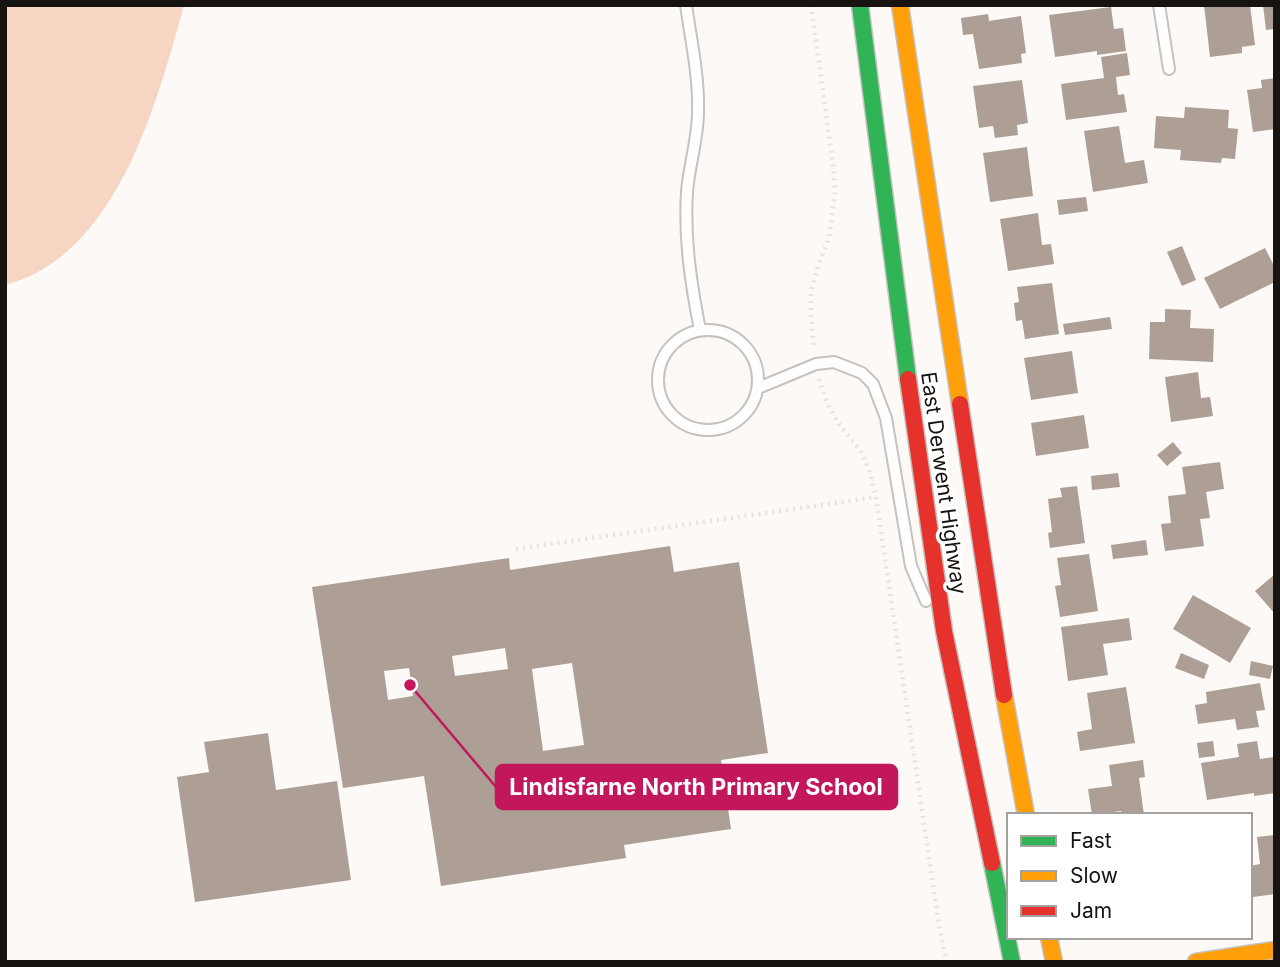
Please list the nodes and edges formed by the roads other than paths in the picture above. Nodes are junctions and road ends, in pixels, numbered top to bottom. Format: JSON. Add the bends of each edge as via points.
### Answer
{"nodes":[{"id":1,"x":686,"y":5,"type":"edge"},
{"id":2,"x":860,"y":5,"type":"edge"},
{"id":3,"x":900,"y":5,"type":"edge"},
{"id":4,"x":1159,"y":5,"type":"edge"},
{"id":5,"x":1169,"y":69,"type":"dead end"},
{"id":6,"x":701,"y":331,"type":"junction"},
{"id":7,"x":758,"y":388,"type":"junction"},
{"id":8,"x":943,"y":631,"type":"junction"},
{"id":9,"x":1026,"y":813,"type":"edge"},
{"id":10,"x":1007,"y":938,"type":"edge"},
{"id":11,"x":1007,"y":939,"type":"edge"},
{"id":12,"x":1049,"y":939,"type":"edge"},
{"id":13,"x":1275,"y":950,"type":"edge"},
{"id":14,"x":1242,"y":958,"type":"edge"},
{"id":15,"x":1012,"y":962,"type":"edge"},
{"id":16,"x":1054,"y":962,"type":"edge"},
{"id":17,"x":1196,"y":962,"type":"edge"}],
"edges":[{"from":1,"to":6,"type":"lane","via":[[698,114],[686,217],[691,283]]},
{"from":2,"to":8,"type":"main road","name":"East Derwent Highway"},
{"from":3,"to":9,"type":"main road","name":"East Derwent Highway"},
{"from":4,"to":5,"type":"lane"},
{"from":6,"to":7,"type":"lane","via":[[716,330],[744,345],[758,372]]},
{"from":6,"to":7,"type":"lane","via":[[674,343],[659,368],[660,397],[677,420],[704,430],[731,425],[753,404]]},
{"from":7,"to":8,"type":"lane","via":[[816,364],[834,362],[862,373],[873,384],[881,401],[911,566]]},
{"from":8,"to":10,"type":"main road","name":"East Derwent Highway"},
{"from":11,"to":15,"type":"main road","name":"East Derwent Highway"},
{"from":12,"to":16,"type":"main road"},
{"from":13,"to":14,"type":"main road"},
{"from":14,"to":17,"type":"main road"}]}
